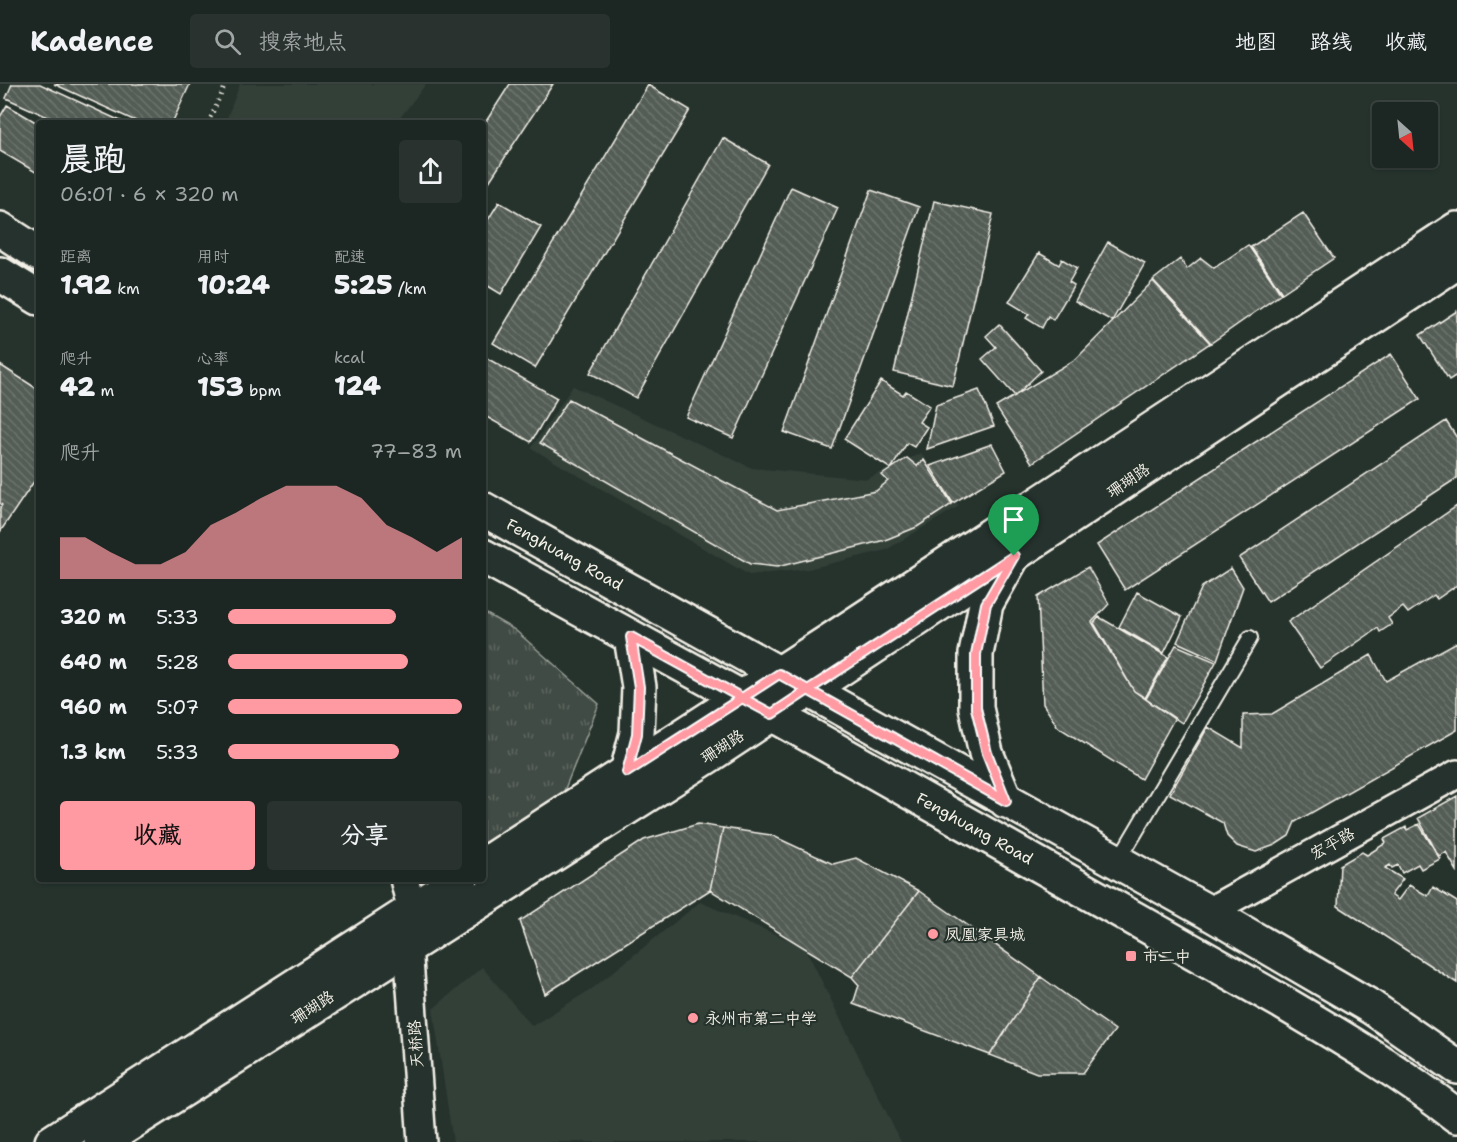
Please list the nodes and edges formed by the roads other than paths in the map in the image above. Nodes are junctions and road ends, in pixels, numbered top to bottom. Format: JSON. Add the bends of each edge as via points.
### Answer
{"nodes":[{"id":1,"x":0,"y":229,"type":"edge"},
{"id":2,"x":1457,"y":229,"type":"edge"},
{"id":3,"x":36,"y":252,"type":"edge"},
{"id":4,"x":1457,"y":262,"type":"edge"},
{"id":5,"x":0,"y":274,"type":"edge"},
{"id":6,"x":36,"y":296,"type":"edge"},
{"id":7,"x":486,"y":510,"type":"edge"},
{"id":8,"x":512,"y":525,"type":"junction"},
{"id":9,"x":1014,"y":556,"type":"junction"},
{"id":10,"x":488,"y":559,"type":"edge"},
{"id":11,"x":631,"y":637,"type":"junction"},
{"id":12,"x":1250,"y":638,"type":"dead end"},
{"id":13,"x":779,"y":674,"type":"junction"},
{"id":14,"x":808,"y":690,"type":"junction"},
{"id":15,"x":742,"y":698,"type":"junction"},
{"id":16,"x":772,"y":714,"type":"junction"},
{"id":17,"x":627,"y":772,"type":"junction"},
{"id":18,"x":1457,"y":774,"type":"edge"},
{"id":19,"x":1006,"y":801,"type":"junction"},
{"id":20,"x":486,"y":863,"type":"edge"},
{"id":21,"x":1117,"y":863,"type":"junction"},
{"id":22,"x":405,"y":882,"type":"edge"},
{"id":23,"x":456,"y":882,"type":"edge"},
{"id":24,"x":412,"y":910,"type":"junction"},
{"id":25,"x":1208,"y":912,"type":"junction"},
{"id":26,"x":408,"y":946,"type":"junction"},
{"id":27,"x":1457,"y":1067,"type":"edge"},
{"id":28,"x":1457,"y":1116,"type":"edge"},
{"id":29,"x":52,"y":1142,"type":"edge"},
{"id":30,"x":101,"y":1142,"type":"edge"},
{"id":31,"x":422,"y":1142,"type":"edge"}],
"edges":[{"from":1,"to":3,"type":"main road"},
{"from":2,"to":13,"type":"main road","name":"珊瑚路"},
{"from":4,"to":9,"type":"main road","name":"珊瑚路"},
{"from":5,"to":6,"type":"main road"},
{"from":7,"to":8,"type":"main road","name":"Fenghuang Road"},
{"from":8,"to":10,"type":"main road"},
{"from":8,"to":13,"type":"main road","name":"Fenghuang Road"},
{"from":9,"to":14,"type":"main road","name":"珊瑚路"},
{"from":9,"to":19,"type":"main road","via":[[986,604],[976,654],[976,708],[987,753]]},
{"from":10,"to":11,"type":"main road","name":"Fenghuang Road"},
{"from":11,"to":15,"type":"main road","name":"Fenghuang Road"},
{"from":11,"to":17,"type":"main road","via":[[639,687],[637,734]]},
{"from":12,"to":21,"type":"lane"},
{"from":13,"to":14,"type":"main road","name":"Fenghuang Road"},
{"from":13,"to":15,"type":"main road","name":"珊瑚路"},
{"from":14,"to":16,"type":"main road","name":"珊瑚路"},
{"from":14,"to":19,"type":"main road","name":"Fenghuang Road"},
{"from":15,"to":16,"type":"main road","name":"Fenghuang Road"},
{"from":15,"to":17,"type":"main road","name":"珊瑚路"},
{"from":16,"to":26,"type":"main road","name":"珊瑚路"},
{"from":16,"to":28,"type":"main road","name":"Fenghuang Road","via":[[1281,1002],[1359,1048]]},
{"from":17,"to":20,"type":"main road","name":"珊瑚路"},
{"from":18,"to":25,"type":"street","name":"宏平路"},
{"from":19,"to":21,"type":"main road","name":"Fenghuang Road"},
{"from":21,"to":25,"type":"main road","name":"Fenghuang Road"},
{"from":22,"to":24,"type":"street"},
{"from":23,"to":24,"type":"main road","name":"珊瑚路"},
{"from":24,"to":29,"type":"main road","name":"珊瑚路"},
{"from":25,"to":27,"type":"main road","name":"Fenghuang Road","via":[[1371,1008]]},
{"from":26,"to":30,"type":"main road","name":"珊瑚路"},
{"from":26,"to":31,"type":"street","name":"天桥路"}]}
